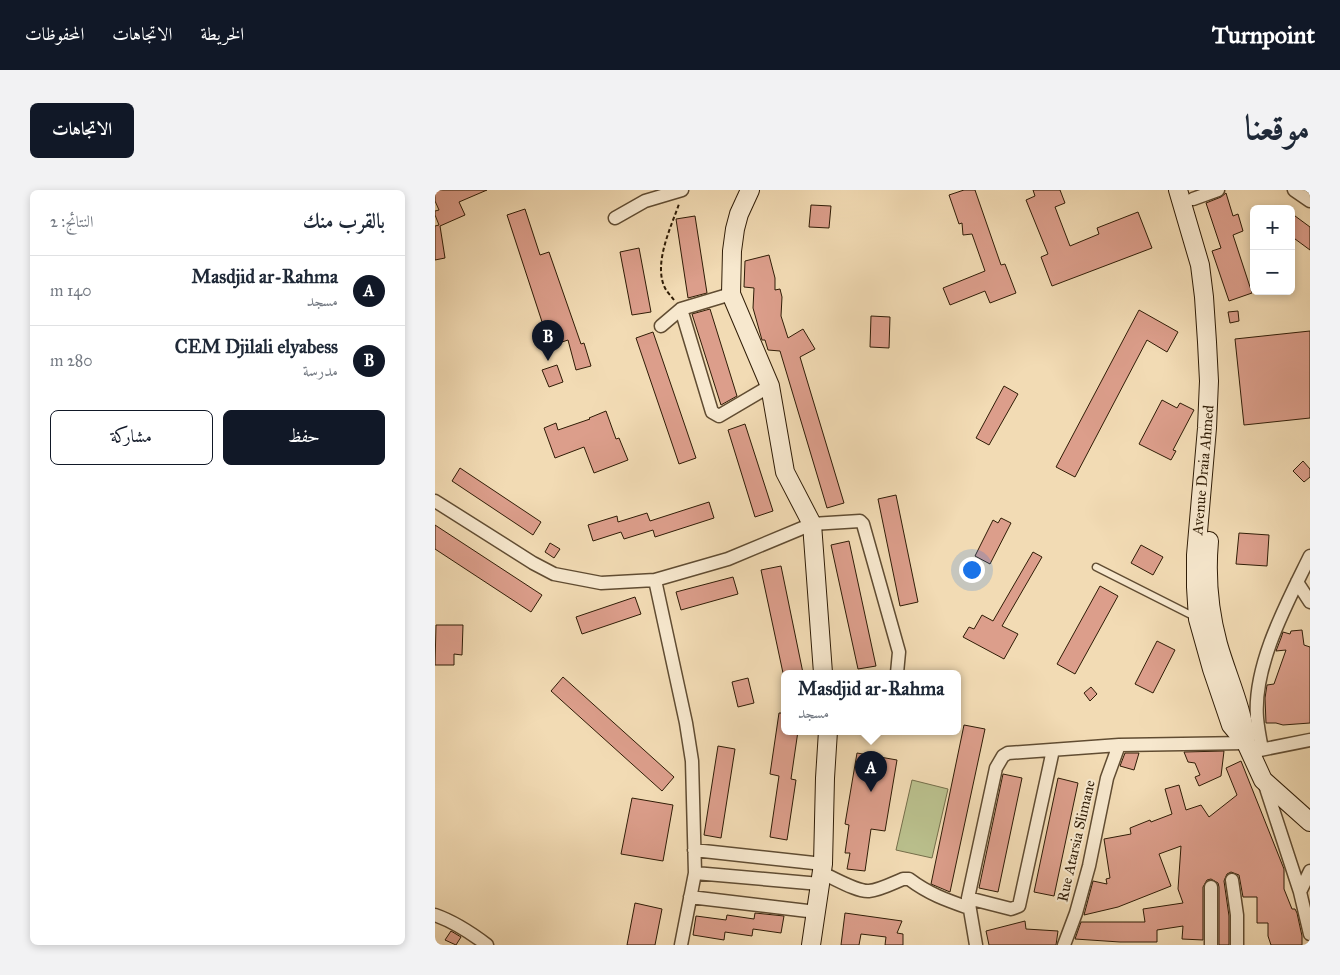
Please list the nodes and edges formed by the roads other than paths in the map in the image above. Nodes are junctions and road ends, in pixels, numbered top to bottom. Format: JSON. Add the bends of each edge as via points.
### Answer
{"nodes":[{"id":1,"x":750,"y":190,"type":"edge"},
{"id":2,"x":1178,"y":190,"type":"edge"},
{"id":3,"x":1218,"y":190,"type":"edge"},
{"id":4,"x":1294,"y":190,"type":"edge"},
{"id":5,"x":681,"y":194,"type":"edge"},
{"id":6,"x":1192,"y":195,"type":"edge"},
{"id":7,"x":1310,"y":201,"type":"edge"},
{"id":8,"x":615,"y":218,"type":"dead end"},
{"id":9,"x":731,"y":294,"type":"junction"},
{"id":10,"x":681,"y":309,"type":"junction"},
{"id":11,"x":661,"y":326,"type":"dead end"},
{"id":12,"x":770,"y":386,"type":"junction"},
{"id":13,"x":1207,"y":486,"type":"junction"},
{"id":14,"x":438,"y":507,"type":"edge"},
{"id":15,"x":812,"y":524,"type":"junction"},
{"id":16,"x":1310,"y":556,"type":"edge"},
{"id":17,"x":1095,"y":567,"type":"dead end"},
{"id":18,"x":655,"y":580,"type":"junction"},
{"id":19,"x":1297,"y":582,"type":"junction"},
{"id":20,"x":1310,"y":602,"type":"edge"},
{"id":21,"x":1198,"y":619,"type":"junction"},
{"id":22,"x":823,"y":670,"type":"edge"},
{"id":23,"x":897,"y":670,"type":"edge"},
{"id":24,"x":828,"y":735,"type":"edge"},
{"id":25,"x":1310,"y":740,"type":"edge"},
{"id":26,"x":1119,"y":745,"type":"junction"},
{"id":27,"x":1253,"y":748,"type":"junction"},
{"id":28,"x":1053,"y":750,"type":"junction"},
{"id":29,"x":1263,"y":780,"type":"junction"},
{"id":30,"x":1310,"y":822,"type":"edge"},
{"id":31,"x":694,"y":850,"type":"junction"},
{"id":32,"x":1310,"y":871,"type":"edge"},
{"id":33,"x":695,"y":873,"type":"junction"},
{"id":34,"x":822,"y":874,"type":"junction"},
{"id":35,"x":1233,"y":880,"type":"dead end"},
{"id":36,"x":1211,"y":887,"type":"dead end"},
{"id":37,"x":1300,"y":892,"type":"junction"},
{"id":38,"x":690,"y":897,"type":"junction"},
{"id":39,"x":968,"y":903,"type":"junction"},
{"id":40,"x":816,"y":912,"type":"junction"},
{"id":41,"x":435,"y":915,"type":"edge"},
{"id":42,"x":1310,"y":934,"type":"edge"},
{"id":43,"x":973,"y":942,"type":"edge"},
{"id":44,"x":487,"y":945,"type":"edge"},
{"id":45,"x":681,"y":945,"type":"edge"},
{"id":46,"x":811,"y":945,"type":"edge"},
{"id":47,"x":1064,"y":945,"type":"edge"},
{"id":48,"x":1211,"y":945,"type":"edge"},
{"id":49,"x":1237,"y":945,"type":"edge"}],
"edges":[{"from":1,"to":9,"type":"street","via":[[735,229],[731,251]]},
{"from":2,"to":13,"type":"street","name":"Avenue Draia Ahmed","via":[[1197,253],[1204,297],[1209,381]]},
{"from":3,"to":6,"type":"street"},
{"from":4,"to":7,"type":"street"},
{"from":5,"to":8,"type":"street","via":[[645,201]]},
{"from":6,"to":13,"type":"street","name":"Avenue Draia Ahmed","via":[[1211,263],[1219,356],[1217,436]]},
{"from":9,"to":10,"type":"street"},
{"from":9,"to":12,"type":"street"},
{"from":10,"to":11,"type":"street"},
{"from":10,"to":12,"type":"street","via":[[716,415]]},
{"from":12,"to":15,"type":"street","via":[[785,472]]},
{"from":13,"to":21,"type":"street","name":"Avenue Draia Ahmed","via":[[1196,555]]},
{"from":13,"to":27,"type":"street","name":"Avenue Draia Ahmed","via":[[1209,591],[1217,641]]},
{"from":14,"to":18,"type":"street","via":[[554,574],[601,583]]},
{"from":15,"to":18,"type":"street","via":[[728,559]]},
{"from":15,"to":22,"type":"street"},
{"from":15,"to":23,"type":"street","via":[[860,521],[863,524],[899,652]]},
{"from":16,"to":19,"type":"street"},
{"from":17,"to":21,"type":"lane"},
{"from":18,"to":31,"type":"street","via":[[692,761]]},
{"from":19,"to":20,"type":"street"},
{"from":19,"to":27,"type":"street","via":[[1261,675]]},
{"from":21,"to":27,"type":"street","name":"Avenue Draia Ahmed","via":[[1226,715]]},
{"from":24,"to":34,"type":"street"},
{"from":25,"to":27,"type":"street"},
{"from":26,"to":27,"type":"street"},
{"from":26,"to":28,"type":"street"},
{"from":26,"to":47,"type":"street","name":"Rue Atarsia Slimane","via":[[1107,778],[1076,913]]},
{"from":27,"to":29,"type":"street"},
{"from":28,"to":39,"type":"street","via":[[1008,754],[999,761]]},
{"from":28,"to":39,"type":"street","via":[[1019,906],[1011,910]]},
{"from":29,"to":30,"type":"street"},
{"from":29,"to":37,"type":"street"},
{"from":31,"to":33,"type":"street"},
{"from":31,"to":34,"type":"street"},
{"from":32,"to":37,"type":"street"},
{"from":33,"to":34,"type":"street"},
{"from":33,"to":38,"type":"street"},
{"from":34,"to":39,"type":"street","via":[[855,889],[870,891],[909,879],[937,897]]},
{"from":34,"to":40,"type":"street"},
{"from":35,"to":49,"type":"street"},
{"from":36,"to":48,"type":"street"},
{"from":37,"to":42,"type":"street"},
{"from":38,"to":40,"type":"street"},
{"from":38,"to":45,"type":"street"},
{"from":39,"to":43,"type":"street"},
{"from":40,"to":46,"type":"street"},
{"from":41,"to":44,"type":"street","via":[[467,930]]}]}
